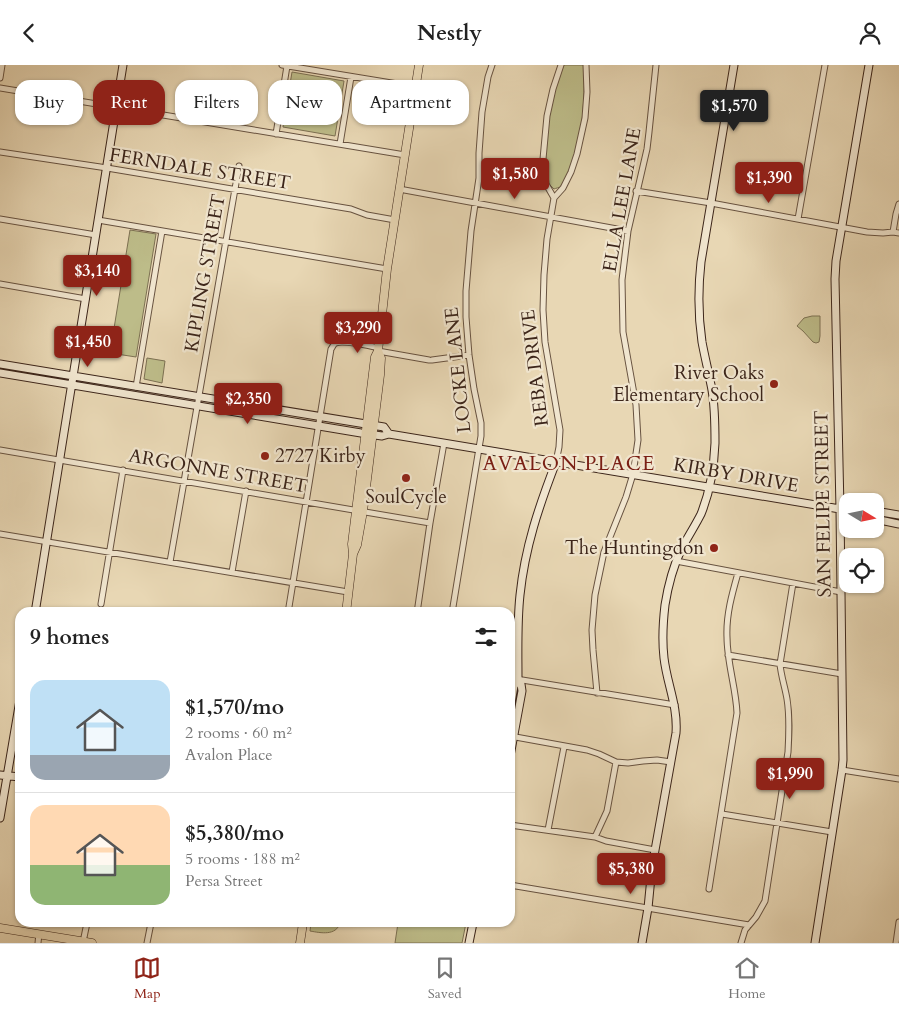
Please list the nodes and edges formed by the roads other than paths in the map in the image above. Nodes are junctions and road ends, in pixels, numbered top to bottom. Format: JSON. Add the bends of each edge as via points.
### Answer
{"nodes":[{"id":1,"x":2,"y":65,"type":"edge"},
{"id":2,"x":123,"y":65,"type":"edge"},
{"id":3,"x":284,"y":65,"type":"edge"},
{"id":4,"x":419,"y":65,"type":"edge"},
{"id":5,"x":492,"y":65,"type":"edge"},
{"id":6,"x":561,"y":65,"type":"edge"},
{"id":7,"x":586,"y":65,"type":"edge"},
{"id":8,"x":656,"y":65,"type":"edge"},
{"id":9,"x":734,"y":65,"type":"edge"},
{"id":10,"x":825,"y":65,"type":"edge"},
{"id":11,"x":869,"y":65,"type":"edge"},
{"id":12,"x":351,"y":77,"type":"junction"},
{"id":13,"x":0,"y":78,"type":"edge"},
{"id":14,"x":120,"y":80,"type":"edge"},
{"id":15,"x":370,"y":80,"type":"edge"},
{"id":16,"x":417,"y":80,"type":"edge"},
{"id":17,"x":0,"y":88,"type":"edge"},
{"id":18,"x":93,"y":103,"type":"edge"},
{"id":19,"x":165,"y":115,"type":"edge"},
{"id":20,"x":113,"y":125,"type":"edge"},
{"id":21,"x":410,"y":125,"type":"edge"},
{"id":22,"x":276,"y":134,"type":"junction"},
{"id":23,"x":340,"y":144,"type":"junction"},
{"id":24,"x":0,"y":152,"type":"edge"},
{"id":25,"x":405,"y":155,"type":"junction"},
{"id":26,"x":238,"y":166,"type":"dead end"},
{"id":27,"x":107,"y":168,"type":"junction"},
{"id":28,"x":399,"y":189,"type":"junction"},
{"id":29,"x":235,"y":190,"type":"junction"},
{"id":30,"x":636,"y":191,"type":"junction"},
{"id":31,"x":554,"y":198,"type":"junction"},
{"id":32,"x":475,"y":203,"type":"junction"},
{"id":33,"x":711,"y":203,"type":"junction"},
{"id":34,"x":899,"y":205,"type":"edge"},
{"id":35,"x":551,"y":217,"type":"junction"},
{"id":36,"x":0,"y":219,"type":"edge"},
{"id":37,"x":798,"y":219,"type":"junction"},
{"id":38,"x":98,"y":220,"type":"junction"},
{"id":39,"x":395,"y":220,"type":"junction"},
{"id":40,"x":842,"y":228,"type":"junction"},
{"id":41,"x":162,"y":231,"type":"junction"},
{"id":42,"x":628,"y":231,"type":"junction"},
{"id":43,"x":896,"y":232,"type":"edge"},
{"id":44,"x":96,"y":235,"type":"junction"},
{"id":45,"x":226,"y":242,"type":"junction"},
{"id":46,"x":387,"y":269,"type":"junction"},
{"id":47,"x":0,"y":284,"type":"edge"},
{"id":48,"x":86,"y":299,"type":"junction"},
{"id":49,"x":379,"y":350,"type":"junction"},
{"id":50,"x":469,"y":355,"type":"junction"},
{"id":51,"x":1,"y":364,"type":"edge"},
{"id":52,"x":0,"y":373,"type":"edge"},
{"id":53,"x":73,"y":376,"type":"junction"},
{"id":54,"x":72,"y":385,"type":"junction"},
{"id":55,"x":136,"y":387,"type":"junction"},
{"id":56,"x":122,"y":393,"type":"junction"},
{"id":57,"x":198,"y":397,"type":"junction"},
{"id":58,"x":196,"y":405,"type":"junction"},
{"id":59,"x":320,"y":417,"type":"junction"},
{"id":60,"x":370,"y":425,"type":"junction"},
{"id":61,"x":319,"y":426,"type":"junction"},
{"id":62,"x":369,"y":434,"type":"junction"},
{"id":63,"x":390,"y":434,"type":"junction"},
{"id":64,"x":444,"y":443,"type":"junction"},
{"id":65,"x":480,"y":448,"type":"junction"},
{"id":66,"x":0,"y":450,"type":"edge"},
{"id":67,"x":60,"y":460,"type":"junction"},
{"id":68,"x":556,"y":462,"type":"junction"},
{"id":69,"x":123,"y":470,"type":"junction"},
{"id":70,"x":633,"y":474,"type":"junction"},
{"id":71,"x":184,"y":481,"type":"junction"},
{"id":72,"x":709,"y":487,"type":"junction"},
{"id":73,"x":246,"y":491,"type":"junction"},
{"id":74,"x":843,"y":493,"type":"edge"},
{"id":75,"x":307,"y":502,"type":"junction"},
{"id":76,"x":839,"y":507,"type":"edge"},
{"id":77,"x":360,"y":511,"type":"junction"},
{"id":78,"x":884,"y":512,"type":"edge"},
{"id":79,"x":899,"y":515,"type":"edge"},
{"id":80,"x":884,"y":521,"type":"edge"},
{"id":81,"x":430,"y":523,"type":"junction"},
{"id":82,"x":899,"y":524,"type":"edge"},
{"id":83,"x":0,"y":534,"type":"edge"},
{"id":84,"x":47,"y":541,"type":"junction"},
{"id":85,"x":110,"y":552,"type":"junction"},
{"id":86,"x":676,"y":561,"type":"junction"},
{"id":87,"x":170,"y":562,"type":"junction"},
{"id":88,"x":232,"y":572,"type":"junction"},
{"id":89,"x":738,"y":573,"type":"junction"},
{"id":90,"x":293,"y":583,"type":"junction"},
{"id":91,"x":794,"y":583,"type":"junction"},
{"id":92,"x":348,"y":592,"type":"junction"},
{"id":93,"x":839,"y":592,"type":"edge"},
{"id":94,"x":841,"y":593,"type":"edge"},
{"id":95,"x":101,"y":604,"type":"dead end"},
{"id":96,"x":36,"y":607,"type":"edge"},
{"id":97,"x":289,"y":607,"type":"edge"},
{"id":98,"x":347,"y":607,"type":"edge"},
{"id":99,"x":418,"y":607,"type":"edge"},
{"id":100,"x":453,"y":607,"type":"edge"},
{"id":101,"x":728,"y":655,"type":"junction"},
{"id":102,"x":515,"y":662,"type":"edge"},
{"id":103,"x":780,"y":664,"type":"junction"},
{"id":104,"x":842,"y":673,"type":"junction"},
{"id":105,"x":515,"y":678,"type":"edge"},
{"id":106,"x":515,"y":679,"type":"edge"},
{"id":107,"x":597,"y":693,"type":"junction"},
{"id":108,"x":675,"y":705,"type":"junction"},
{"id":109,"x":515,"y":722,"type":"edge"},
{"id":110,"x":15,"y":724,"type":"edge"},
{"id":111,"x":515,"y":737,"type":"edge"},
{"id":112,"x":564,"y":747,"type":"junction"},
{"id":113,"x":616,"y":762,"type":"junction"},
{"id":114,"x":671,"y":762,"type":"junction"},
{"id":115,"x":842,"y":770,"type":"junction"},
{"id":116,"x":4,"y":776,"type":"edge"},
{"id":117,"x":899,"y":779,"type":"edge"},
{"id":118,"x":722,"y":814,"type":"junction"},
{"id":119,"x":0,"y":817,"type":"edge"},
{"id":120,"x":776,"y":823,"type":"junction"},
{"id":121,"x":515,"y":826,"type":"edge"},
{"id":122,"x":548,"y":830,"type":"junction"},
{"id":123,"x":832,"y":832,"type":"junction"},
{"id":124,"x":595,"y":837,"type":"junction"},
{"id":125,"x":655,"y":850,"type":"junction"},
{"id":126,"x":515,"y":886,"type":"edge"},
{"id":127,"x":709,"y":889,"type":"dead end"},
{"id":128,"x":648,"y":908,"type":"junction"},
{"id":129,"x":899,"y":922,"type":"edge"},
{"id":130,"x":749,"y":925,"type":"junction"},
{"id":131,"x":87,"y":927,"type":"edge"},
{"id":132,"x":150,"y":927,"type":"edge"},
{"id":133,"x":301,"y":927,"type":"edge"},
{"id":134,"x":472,"y":927,"type":"edge"},
{"id":135,"x":0,"y":928,"type":"edge"},
{"id":136,"x":39,"y":934,"type":"junction"},
{"id":137,"x":88,"y":942,"type":"edge"},
{"id":138,"x":38,"y":943,"type":"edge"},
{"id":139,"x":147,"y":943,"type":"edge"},
{"id":140,"x":300,"y":943,"type":"edge"},
{"id":141,"x":469,"y":943,"type":"edge"},
{"id":142,"x":642,"y":943,"type":"edge"},
{"id":143,"x":741,"y":943,"type":"edge"},
{"id":144,"x":815,"y":943,"type":"edge"},
{"id":145,"x":896,"y":943,"type":"edge"}],
"edges":[{"from":1,"to":13,"type":"street"},
{"from":2,"to":14,"type":"street"},
{"from":3,"to":12,"type":"street"},
{"from":3,"to":22,"type":"street"},
{"from":4,"to":16,"type":"main road"},
{"from":5,"to":32,"type":"street","name":"LOCKE LANE","via":[[482,112]]},
{"from":6,"to":31,"type":"street","via":[[547,116],[543,159],[546,185]]},
{"from":7,"to":31,"type":"street","name":"REBA DRIVE","via":[[585,118],[577,154],[563,188]]},
{"from":8,"to":30,"type":"street","name":"ELLA LEE LANE","via":[[650,132]]},
{"from":9,"to":33,"type":"street"},
{"from":10,"to":37,"type":"street"},
{"from":11,"to":40,"type":"street","name":"SAN FELIPE STREET"},
{"from":12,"to":15,"type":"street"},
{"from":12,"to":23,"type":"street"},
{"from":17,"to":18,"type":"street"},
{"from":19,"to":22,"type":"street"},
{"from":20,"to":27,"type":"street"},
{"from":21,"to":25,"type":"main road"},
{"from":22,"to":23,"type":"street"},
{"from":23,"to":25,"type":"street"},
{"from":24,"to":27,"type":"street","name":"FERNDALE STREET"},
{"from":25,"to":28,"type":"main road"},
{"from":26,"to":29,"type":"street","name":"KIPLING STREET"},
{"from":27,"to":29,"type":"street","name":"FERNDALE STREET"},
{"from":27,"to":38,"type":"street"},
{"from":28,"to":32,"type":"street"},
{"from":28,"to":39,"type":"main road"},
{"from":29,"to":39,"type":"street","name":"FERNDALE STREET","via":[[351,209]]},
{"from":29,"to":45,"type":"street","name":"KIPLING STREET"},
{"from":30,"to":33,"type":"street"},
{"from":30,"to":42,"type":"street","name":"ELLA LEE LANE"},
{"from":31,"to":35,"type":"street","name":"REBA DRIVE"},
{"from":32,"to":35,"type":"street"},
{"from":32,"to":50,"type":"street","name":"LOCKE LANE","via":[[466,282]]},
{"from":33,"to":37,"type":"street"},
{"from":33,"to":72,"type":"street","via":[[698,304],[714,408],[715,445]]},
{"from":34,"to":43,"type":"street"},
{"from":35,"to":42,"type":"street"},
{"from":35,"to":68,"type":"street","name":"REBA DRIVE","via":[[543,310],[545,342],[560,430]]},
{"from":36,"to":44,"type":"street"},
{"from":37,"to":40,"type":"street"},
{"from":38,"to":41,"type":"street"},
{"from":38,"to":44,"type":"street"},
{"from":39,"to":46,"type":"main road"},
{"from":40,"to":43,"type":"street","via":[[875,233]]},
{"from":40,"to":74,"type":"street","name":"SAN FELIPE STREET","via":[[835,279]]},
{"from":41,"to":45,"type":"street"},
{"from":41,"to":55,"type":"street"},
{"from":42,"to":70,"type":"street","name":"ELLA LEE LANE","via":[[622,280],[622,318],[637,422]]},
{"from":44,"to":48,"type":"street"},
{"from":45,"to":46,"type":"street"},
{"from":45,"to":57,"type":"street","name":"KIPLING STREET"},
{"from":46,"to":49,"type":"main road"},
{"from":47,"to":48,"type":"street"},
{"from":48,"to":53,"type":"street"},
{"from":49,"to":50,"type":"street","via":[[431,360]]},
{"from":49,"to":59,"type":"street","via":[[346,343],[334,345]]},
{"from":49,"to":60,"type":"main road","via":[[374,357]]},
{"from":50,"to":65,"type":"street","name":"LOCKE LANE","via":[[481,429]]},
{"from":51,"to":52,"type":"street"},
{"from":51,"to":53,"type":"street","name":"KIRBY DRIVE"},
{"from":52,"to":54,"type":"street","name":"KIRBY DRIVE"},
{"from":53,"to":54,"type":"street"},
{"from":53,"to":55,"type":"street","name":"KIRBY DRIVE"},
{"from":54,"to":56,"type":"street","name":"KIRBY DRIVE"},
{"from":54,"to":67,"type":"street"},
{"from":55,"to":56,"type":"street"},
{"from":55,"to":57,"type":"street","name":"KIRBY DRIVE"},
{"from":56,"to":58,"type":"street","name":"KIRBY DRIVE"},
{"from":57,"to":58,"type":"street","name":"KIPLING STREET"},
{"from":57,"to":59,"type":"street","name":"KIRBY DRIVE"},
{"from":58,"to":61,"type":"street","name":"KIRBY DRIVE"},
{"from":58,"to":71,"type":"street","name":"KIPLING STREET"},
{"from":59,"to":60,"type":"street","name":"KIRBY DRIVE"},
{"from":59,"to":61,"type":"street"},
{"from":60,"to":62,"type":"main road"},
{"from":60,"to":63,"type":"street","name":"KIRBY DRIVE","via":[[384,427]]},
{"from":61,"to":62,"type":"street","name":"KIRBY DRIVE"},
{"from":61,"to":75,"type":"street"},
{"from":62,"to":63,"type":"street","name":"KIRBY DRIVE"},
{"from":62,"to":77,"type":"main road"},
{"from":63,"to":64,"type":"street","name":"KIRBY DRIVE"},
{"from":64,"to":65,"type":"street","name":"KIRBY DRIVE"},
{"from":64,"to":81,"type":"street"},
{"from":65,"to":68,"type":"street","name":"KIRBY DRIVE"},
{"from":65,"to":100,"type":"street","name":"LOCKE LANE"},
{"from":66,"to":67,"type":"street","name":"ARGONNE STREET"},
{"from":67,"to":69,"type":"street","name":"ARGONNE STREET"},
{"from":67,"to":84,"type":"street"},
{"from":68,"to":70,"type":"street","name":"KIRBY DRIVE"},
{"from":68,"to":102,"type":"street","name":"REBA DRIVE","via":[[526,553]]},
{"from":69,"to":71,"type":"street","name":"ARGONNE STREET"},
{"from":69,"to":85,"type":"street"},
{"from":70,"to":72,"type":"street","name":"KIRBY DRIVE"},
{"from":70,"to":107,"type":"street","name":"ELLA LEE LANE","via":[[604,552],[595,595],[593,643]]},
{"from":71,"to":73,"type":"street","name":"ARGONNE STREET"},
{"from":71,"to":87,"type":"street","name":"KIPLING STREET"},
{"from":72,"to":76,"type":"street","name":"KIRBY DRIVE"},
{"from":72,"to":86,"type":"street","via":[[700,515]]},
{"from":73,"to":75,"type":"street","name":"ARGONNE STREET"},
{"from":73,"to":88,"type":"street"},
{"from":75,"to":77,"type":"street","name":"ARGONNE STREET"},
{"from":75,"to":90,"type":"street"},
{"from":77,"to":81,"type":"street","name":"ARGONNE STREET"},
{"from":77,"to":92,"type":"main road","via":[[352,543]]},
{"from":78,"to":79,"type":"street"},
{"from":80,"to":82,"type":"street"},
{"from":81,"to":99,"type":"street"},
{"from":83,"to":84,"type":"street"},
{"from":84,"to":85,"type":"street"},
{"from":84,"to":96,"type":"street"},
{"from":85,"to":87,"type":"street"},
{"from":85,"to":95,"type":"street"},
{"from":86,"to":89,"type":"street"},
{"from":86,"to":108,"type":"street","via":[[668,588],[664,631],[664,658]]},
{"from":87,"to":88,"type":"street"},
{"from":88,"to":90,"type":"street"},
{"from":89,"to":91,"type":"street"},
{"from":89,"to":101,"type":"street","via":[[727,620]]},
{"from":90,"to":92,"type":"street"},
{"from":90,"to":97,"type":"street"},
{"from":91,"to":93,"type":"street"},
{"from":91,"to":103,"type":"street"},
{"from":92,"to":98,"type":"main road"},
{"from":94,"to":104,"type":"street","name":"SAN FELIPE STREET"},
{"from":101,"to":103,"type":"street"},
{"from":101,"to":118,"type":"street","via":[[736,713]]},
{"from":103,"to":104,"type":"street"},
{"from":103,"to":120,"type":"street","via":[[789,732]]},
{"from":104,"to":115,"type":"street","name":"SAN FELIPE STREET"},
{"from":105,"to":107,"type":"street"},
{"from":106,"to":109,"type":"street","name":"REBA DRIVE","via":[[521,684],[522,691]]},
{"from":107,"to":108,"type":"street"},
{"from":108,"to":114,"type":"street","via":[[676,727]]},
{"from":110,"to":116,"type":"street"},
{"from":111,"to":112,"type":"street"},
{"from":112,"to":113,"type":"street","via":[[599,754]]},
{"from":112,"to":122,"type":"street"},
{"from":113,"to":114,"type":"street"},
{"from":113,"to":124,"type":"street","via":[[607,811]]},
{"from":114,"to":125,"type":"street"},
{"from":115,"to":117,"type":"street"},
{"from":115,"to":123,"type":"street","name":"SAN FELIPE STREET"},
{"from":116,"to":119,"type":"street"},
{"from":118,"to":120,"type":"street"},
{"from":118,"to":127,"type":"street"},
{"from":120,"to":123,"type":"street"},
{"from":120,"to":130,"type":"street","via":[[765,901]]},
{"from":121,"to":122,"type":"street"},
{"from":122,"to":124,"type":"street"},
{"from":123,"to":144,"type":"street","name":"SAN FELIPE STREET"},
{"from":124,"to":125,"type":"street"},
{"from":125,"to":128,"type":"street"},
{"from":126,"to":128,"type":"street"},
{"from":128,"to":130,"type":"street"},
{"from":128,"to":142,"type":"street"},
{"from":129,"to":145,"type":"street"},
{"from":130,"to":143,"type":"street"},
{"from":131,"to":137,"type":"street"},
{"from":132,"to":139,"type":"street"},
{"from":133,"to":140,"type":"main road"},
{"from":134,"to":141,"type":"street"},
{"from":135,"to":136,"type":"main road"},
{"from":136,"to":137,"type":"main road"},
{"from":136,"to":138,"type":"street"}]}
